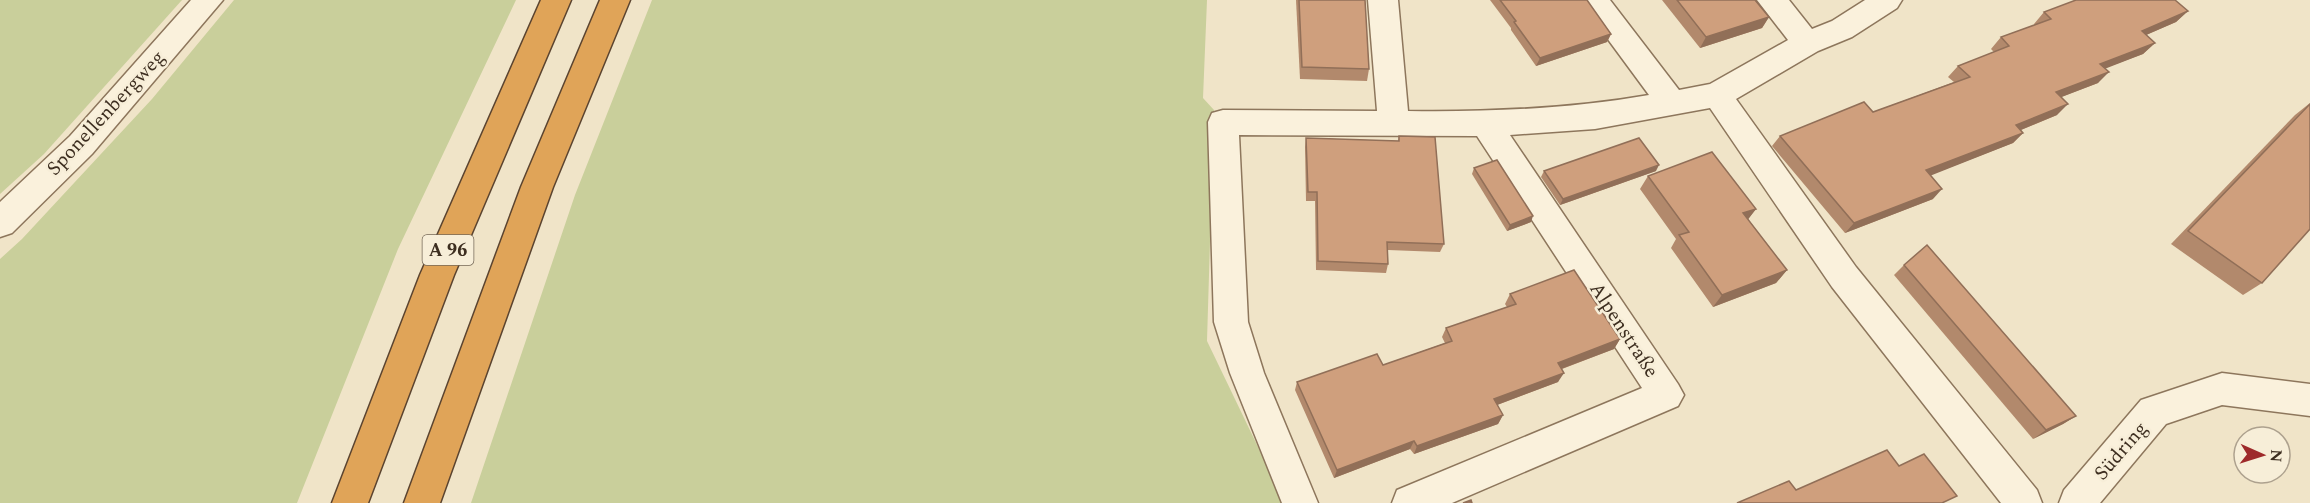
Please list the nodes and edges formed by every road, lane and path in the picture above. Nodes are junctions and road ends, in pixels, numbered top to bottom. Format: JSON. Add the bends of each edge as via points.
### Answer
{"nodes":[{"id":1,"x":207,"y":0,"type":"edge"},
{"id":2,"x":556,"y":0,"type":"edge"},
{"id":3,"x":615,"y":0,"type":"edge"},
{"id":4,"x":1383,"y":0,"type":"edge"},
{"id":5,"x":1594,"y":0,"type":"edge"},
{"id":6,"x":1772,"y":0,"type":"edge"},
{"id":7,"x":1887,"y":0,"type":"edge"},
{"id":8,"x":1808,"y":43,"type":"junction"},
{"id":9,"x":1717,"y":95,"type":"junction"},
{"id":10,"x":1672,"y":103,"type":"junction"},
{"id":11,"x":1394,"y":124,"type":"junction"},
{"id":12,"x":1486,"y":124,"type":"junction"},
{"id":13,"x":0,"y":223,"type":"edge"},
{"id":14,"x":2310,"y":400,"type":"edge"},
{"id":15,"x":350,"y":503,"type":"edge"},
{"id":16,"x":422,"y":503,"type":"edge"},
{"id":17,"x":1300,"y":503,"type":"edge"},
{"id":18,"x":1410,"y":503,"type":"edge"},
{"id":19,"x":2024,"y":503,"type":"edge"},
{"id":20,"x":2077,"y":503,"type":"edge"}],
"edges":[{"from":1,"to":13,"type":"street","name":"Sponellenbergweg","via":[[81,145]]},
{"from":2,"to":15,"type":"highway","number":"A 96","via":[[437,275]]},
{"from":3,"to":16,"type":"highway","via":[[578,83],[505,271]]},
{"from":4,"to":11,"type":"street"},
{"from":5,"to":10,"type":"street"},
{"from":6,"to":8,"type":"street"},
{"from":7,"to":8,"type":"street","via":[[1842,29]]},
{"from":8,"to":9,"type":"street"},
{"from":9,"to":10,"type":"street"},
{"from":9,"to":19,"type":"street","via":[[1844,276]]},
{"from":10,"to":12,"type":"street","via":[[1595,117]]},
{"from":11,"to":12,"type":"street"},
{"from":11,"to":17,"type":"street","via":[[1223,122],[1231,322],[1247,373]]},
{"from":12,"to":18,"type":"street","name":"Alpenstraße","via":[[1666,395]]},
{"from":14,"to":20,"type":"street","name":"Südring","via":[[2222,389],[2154,412]]}]}
